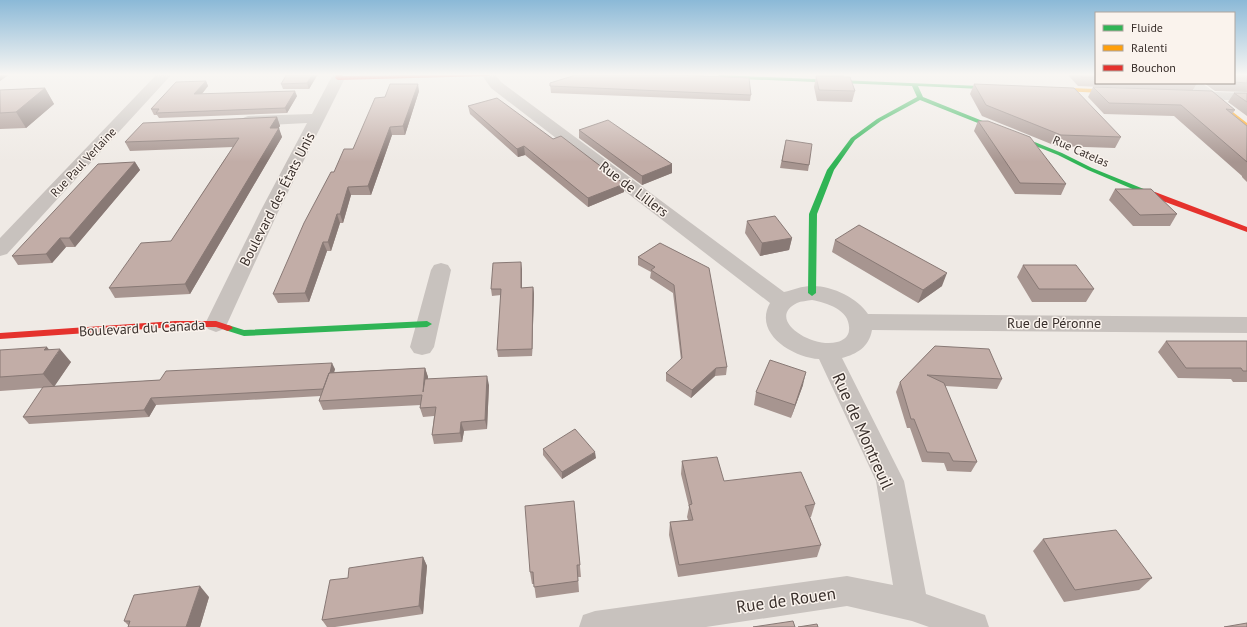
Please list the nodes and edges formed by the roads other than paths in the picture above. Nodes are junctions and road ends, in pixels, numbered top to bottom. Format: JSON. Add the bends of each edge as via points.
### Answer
{"nodes":[{"id":1,"x":138,"y":103,"type":"edge"},
{"id":2,"x":325,"y":103,"type":"edge"},
{"id":3,"x":520,"y":103,"type":"edge"},
{"id":4,"x":910,"y":103,"type":"edge"},
{"id":5,"x":933,"y":103,"type":"edge"},
{"id":6,"x":1219,"y":103,"type":"edge"},
{"id":7,"x":318,"y":118,"type":"junction"},
{"id":8,"x":233,"y":121,"type":"edge"},
{"id":9,"x":140,"y":125,"type":"edge"},
{"id":10,"x":117,"y":126,"type":"junction"},
{"id":11,"x":1247,"y":126,"type":"edge"},
{"id":12,"x":1247,"y":230,"type":"edge"},
{"id":13,"x":0,"y":250,"type":"edge"},
{"id":14,"x":441,"y":270,"type":"dead end"},
{"id":15,"x":812,"y":293,"type":"junction"},
{"id":16,"x":783,"y":302,"type":"junction"},
{"id":17,"x":861,"y":322,"type":"junction"},
{"id":18,"x":216,"y":324,"type":"junction"},
{"id":19,"x":427,"y":324,"type":"junction"},
{"id":20,"x":1247,"y":325,"type":"edge"},
{"id":21,"x":0,"y":336,"type":"edge"},
{"id":22,"x":422,"y":347,"type":"dead end"},
{"id":23,"x":827,"y":352,"type":"junction"},
{"id":24,"x":912,"y":605,"type":"junction"},
{"id":25,"x":595,"y":627,"type":"edge"},
{"id":26,"x":973,"y":627,"type":"edge"}],
"edges":[{"from":1,"to":10,"type":"street","name":"Rue Paul Verlaine"},
{"from":2,"to":7,"type":"street","name":"Boulevard des États Unis"},
{"from":3,"to":16,"type":"street","name":"Rue de Lillers"},
{"from":4,"to":15,"type":"street","via":[[879,120],[853,139],[831,170],[812,214]]},
{"from":5,"to":12,"type":"street","name":"Rue Catelas","via":[[1060,154],[1090,169]]},
{"from":6,"to":11,"type":"street"},
{"from":7,"to":8,"type":"street"},
{"from":7,"to":18,"type":"street","name":"Boulevard des États Unis","via":[[269,212]]},
{"from":9,"to":10,"type":"street"},
{"from":10,"to":13,"type":"street","name":"Rue Paul Verlaine"},
{"from":14,"to":19,"type":"street"},
{"from":15,"to":16,"type":"street","via":[[793,296]]},
{"from":15,"to":17,"type":"street","via":[[831,297],[848,305]]},
{"from":16,"to":23,"type":"street","via":[[776,312],[775,322],[780,331],[790,341],[807,349]]},
{"from":17,"to":20,"type":"street","name":"Rue de Péronne"},
{"from":17,"to":23,"type":"street","via":[[862,331],[852,346],[840,351]]},
{"from":18,"to":19,"type":"street","name":"Boulevard du Canada","via":[[244,334]]},
{"from":18,"to":21,"type":"street","name":"Boulevard du Canada","via":[[175,324]]},
{"from":19,"to":22,"type":"street"},
{"from":23,"to":24,"type":"street","name":"Rue de Montreuil","via":[[890,481]]},
{"from":24,"to":25,"type":"street","name":"Rue de Rouen","via":[[847,591]]},
{"from":24,"to":26,"type":"street","name":"Rue de Rouen"}]}
